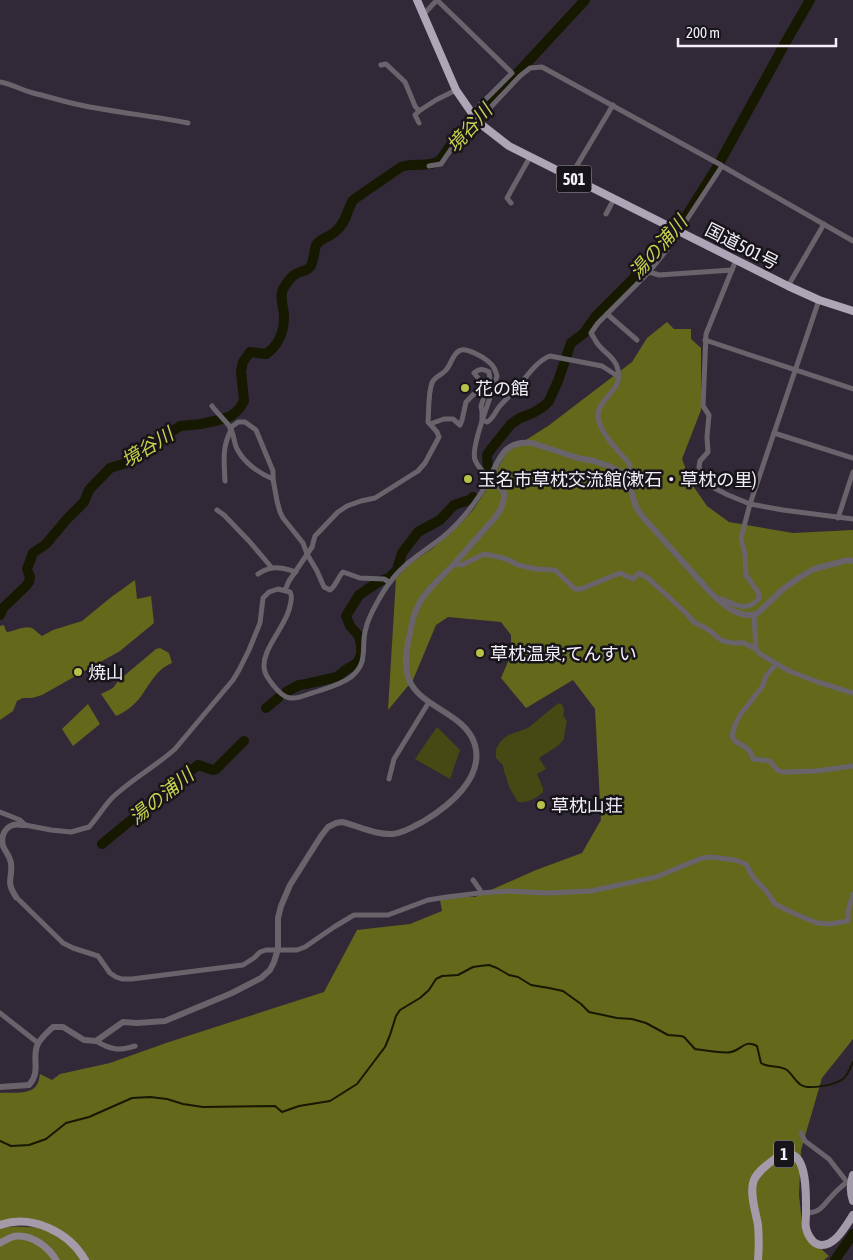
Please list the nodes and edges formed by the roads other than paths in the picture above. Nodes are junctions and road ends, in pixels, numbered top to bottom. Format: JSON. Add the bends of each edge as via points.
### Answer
{"nodes":[{"id":1,"x":417,"y":0,"type":"edge"},
{"id":2,"x":437,"y":0,"type":"edge"},
{"id":3,"x":423,"y":15,"type":"junction"},
{"id":4,"x":381,"y":65,"type":"dead end"},
{"id":5,"x":0,"y":82,"type":"edge"},
{"id":6,"x":456,"y":90,"type":"junction"},
{"id":7,"x":613,"y":105,"type":"junction"},
{"id":8,"x":419,"y":111,"type":"junction"},
{"id":9,"x":474,"y":118,"type":"junction"},
{"id":10,"x":188,"y":123,"type":"dead end"},
{"id":11,"x":419,"y":123,"type":"dead end"},
{"id":12,"x":530,"y":157,"type":"junction"},
{"id":13,"x":719,"y":164,"type":"junction"},
{"id":14,"x":429,"y":166,"type":"dead end"},
{"id":15,"x":570,"y":177,"type":"junction"},
{"id":16,"x":614,"y":198,"type":"junction"},
{"id":17,"x":511,"y":203,"type":"dead end"},
{"id":18,"x":606,"y":214,"type":"dead end"},
{"id":19,"x":824,"y":224,"type":"junction"},
{"id":20,"x":678,"y":231,"type":"junction"},
{"id":21,"x":853,"y":241,"type":"edge"},
{"id":22,"x":736,"y":260,"type":"junction"},
{"id":23,"x":732,"y":270,"type":"junction"},
{"id":24,"x":649,"y":272,"type":"junction"},
{"id":25,"x":788,"y":286,"type":"junction"},
{"id":26,"x":819,"y":300,"type":"junction"},
{"id":27,"x":853,"y":311,"type":"edge"},
{"id":28,"x":606,"y":314,"type":"junction"},
{"id":29,"x":637,"y":340,"type":"dead end"},
{"id":30,"x":705,"y":340,"type":"junction"},
{"id":31,"x":795,"y":369,"type":"junction"},
{"id":32,"x":619,"y":377,"type":"junction"},
{"id":33,"x":853,"y":388,"type":"edge"},
{"id":34,"x":212,"y":406,"type":"dead end"},
{"id":35,"x":482,"y":420,"type":"junction"},
{"id":36,"x":430,"y":424,"type":"junction"},
{"id":37,"x":230,"y":429,"type":"junction"},
{"id":38,"x":774,"y":433,"type":"junction"},
{"id":39,"x":853,"y":458,"type":"edge"},
{"id":40,"x":853,"y":472,"type":"edge"},
{"id":41,"x":627,"y":477,"type":"junction"},
{"id":42,"x":490,"y":478,"type":"junction"},
{"id":43,"x":273,"y":479,"type":"junction"},
{"id":44,"x":225,"y":480,"type":"dead end"},
{"id":45,"x":750,"y":504,"type":"junction"},
{"id":46,"x":217,"y":510,"type":"dead end"},
{"id":47,"x":838,"y":518,"type":"junction"},
{"id":48,"x":853,"y":519,"type":"edge"},
{"id":49,"x":307,"y":554,"type":"junction"},
{"id":50,"x":853,"y":561,"type":"edge"},
{"id":51,"x":454,"y":564,"type":"junction"},
{"id":52,"x":272,"y":568,"type":"junction"},
{"id":53,"x":296,"y":572,"type":"junction"},
{"id":54,"x":258,"y":574,"type":"dead end"},
{"id":55,"x":387,"y":581,"type":"junction"},
{"id":56,"x":285,"y":590,"type":"junction"},
{"id":57,"x":718,"y":600,"type":"junction"},
{"id":58,"x":754,"y":615,"type":"junction"},
{"id":59,"x":756,"y":649,"type":"junction"},
{"id":60,"x":776,"y":664,"type":"junction"},
{"id":61,"x":853,"y":693,"type":"edge"},
{"id":62,"x":429,"y":702,"type":"junction"},
{"id":63,"x":853,"y":766,"type":"edge"},
{"id":64,"x":389,"y":779,"type":"dead end"},
{"id":65,"x":0,"y":812,"type":"edge"},
{"id":66,"x":24,"y":825,"type":"junction"},
{"id":67,"x":474,"y":880,"type":"dead end"},
{"id":68,"x":480,"y":893,"type":"junction"},
{"id":69,"x":853,"y":894,"type":"edge"},
{"id":70,"x":16,"y":897,"type":"joint"},
{"id":71,"x":278,"y":949,"type":"junction"},
{"id":72,"x":0,"y":1013,"type":"edge"},
{"id":73,"x":96,"y":1041,"type":"junction"},
{"id":74,"x":38,"y":1043,"type":"junction"},
{"id":75,"x":135,"y":1046,"type":"dead end"},
{"id":76,"x":0,"y":1087,"type":"edge"},
{"id":77,"x":802,"y":1133,"type":"dead end"},
{"id":78,"x":850,"y":1180,"type":"edge"},
{"id":79,"x":853,"y":1201,"type":"edge"},
{"id":80,"x":806,"y":1213,"type":"junction"},
{"id":81,"x":853,"y":1215,"type":"edge"},
{"id":82,"x":0,"y":1225,"type":"edge"},
{"id":83,"x":0,"y":1244,"type":"edge"},
{"id":84,"x":56,"y":1260,"type":"edge"},
{"id":85,"x":85,"y":1260,"type":"edge"},
{"id":86,"x":758,"y":1260,"type":"edge"}],
"edges":[{"from":1,"to":3,"type":"highway","name":"国道501号","number":"501"},
{"from":2,"to":3,"type":"street"},
{"from":2,"to":9,"type":"street","via":[[512,73]]},
{"from":3,"to":6,"type":"highway","name":"国道501号","number":"501"},
{"from":4,"to":8,"type":"street","via":[[386,64],[405,82]]},
{"from":5,"to":10,"type":"street","via":[[84,106]]},
{"from":6,"to":8,"type":"street"},
{"from":6,"to":9,"type":"highway","name":"国道501号","number":"501"},
{"from":7,"to":9,"type":"street","via":[[542,66],[530,68]]},
{"from":7,"to":13,"type":"street"},
{"from":7,"to":15,"type":"street"},
{"from":8,"to":11,"type":"street","via":[[415,115]]},
{"from":9,"to":12,"type":"highway","name":"国道501号","number":"501","via":[[509,146]]},
{"from":9,"to":14,"type":"street","via":[[441,164]]},
{"from":12,"to":15,"type":"highway","name":"国道501号","number":"501"},
{"from":12,"to":17,"type":"street","via":[[507,198]]},
{"from":13,"to":19,"type":"street"},
{"from":13,"to":20,"type":"street"},
{"from":15,"to":16,"type":"highway","name":"国道501号","number":"501"},
{"from":16,"to":18,"type":"street"},
{"from":16,"to":20,"type":"highway","name":"国道501号","number":"501"},
{"from":19,"to":21,"type":"street"},
{"from":19,"to":25,"type":"street"},
{"from":20,"to":22,"type":"highway","name":"国道501号","number":"501"},
{"from":20,"to":24,"type":"street"},
{"from":22,"to":23,"type":"street"},
{"from":22,"to":25,"type":"highway","name":"国道501号","number":"501"},
{"from":23,"to":24,"type":"street","via":[[659,275]]},
{"from":23,"to":30,"type":"street"},
{"from":24,"to":28,"type":"street"},
{"from":25,"to":26,"type":"highway","name":"国道501号","number":"501"},
{"from":26,"to":27,"type":"highway","name":"国道501号","number":"501"},
{"from":26,"to":31,"type":"street"},
{"from":28,"to":29,"type":"street"},
{"from":28,"to":32,"type":"street","via":[[591,333],[611,356]]},
{"from":30,"to":31,"type":"street"},
{"from":30,"to":45,"type":"street","via":[[703,406],[709,415],[708,452],[699,467],[708,485]]},
{"from":31,"to":33,"type":"street"},
{"from":31,"to":38,"type":"street"},
{"from":32,"to":35,"type":"street","via":[[602,366],[550,356],[543,358],[490,420]]},
{"from":32,"to":41,"type":"street","via":[[618,383],[599,406],[597,415],[599,424],[628,462]]},
{"from":34,"to":37,"type":"street"},
{"from":35,"to":36,"type":"street","via":[[481,406],[490,380],[489,372],[478,369],[474,373],[482,383],[466,402],[460,425],[453,419]]},
{"from":35,"to":36,"type":"street","via":[[498,376],[492,363],[463,349],[432,383]]},
{"from":35,"to":42,"type":"street","via":[[474,458]]},
{"from":36,"to":49,"type":"street","via":[[439,437],[418,471],[375,498],[360,501],[338,512],[315,536]]},
{"from":37,"to":43,"type":"street","via":[[237,449],[246,461]]},
{"from":37,"to":43,"type":"street","via":[[238,422],[245,422],[256,430]]},
{"from":37,"to":44,"type":"street","via":[[223,452]]},
{"from":38,"to":39,"type":"street"},
{"from":38,"to":45,"type":"street"},
{"from":40,"to":47,"type":"street"},
{"from":41,"to":42,"type":"street","via":[[594,461],[524,443],[509,447],[504,452]]},
{"from":41,"to":57,"type":"street","via":[[642,516]]},
{"from":42,"to":51,"type":"street","via":[[502,487],[503,504]]},
{"from":42,"to":55,"type":"street","via":[[483,492],[444,536]]},
{"from":43,"to":49,"type":"street","via":[[280,512],[303,543]]},
{"from":45,"to":47,"type":"street"},
{"from":45,"to":57,"type":"street","via":[[741,538],[746,575],[759,598],[749,606],[740,606],[722,598]]},
{"from":46,"to":52,"type":"street"},
{"from":47,"to":48,"type":"street"},
{"from":49,"to":53,"type":"street"},
{"from":49,"to":55,"type":"street","via":[[324,587],[330,590],[344,572],[360,578]]},
{"from":50,"to":58,"type":"street","via":[[814,569],[783,589]]},
{"from":51,"to":59,"type":"street","via":[[462,565],[484,554],[495,556],[518,565],[555,570],[575,589],[620,572],[633,579],[639,573],[694,622],[723,641]]},
{"from":51,"to":62,"type":"street","via":[[421,599],[410,631],[407,674],[415,690]]},
{"from":52,"to":53,"type":"street"},
{"from":52,"to":54,"type":"street","via":[[267,567]]},
{"from":53,"to":56,"type":"street"},
{"from":55,"to":56,"type":"street","via":[[366,626],[359,668],[343,681],[299,699],[281,694],[264,671],[268,649],[290,612],[292,596]]},
{"from":56,"to":66,"type":"street","via":[[269,592],[264,598],[260,624],[233,680],[174,749],[114,796],[89,827],[71,832]]},
{"from":57,"to":58,"type":"street","via":[[740,614]]},
{"from":58,"to":59,"type":"street"},
{"from":59,"to":60,"type":"street"},
{"from":60,"to":61,"type":"street"},
{"from":60,"to":63,"type":"street","via":[[740,715],[732,736],[735,741],[745,746],[753,759],[770,761],[783,772]]},
{"from":62,"to":64,"type":"street","via":[[394,759]]},
{"from":62,"to":71,"type":"street","via":[[470,733],[476,757],[467,783],[450,803],[431,817],[395,834],[382,834],[342,822],[328,827],[285,896],[278,918]]},
{"from":65,"to":66,"type":"street"},
{"from":66,"to":70,"type":"street","via":[[10,826],[2,839],[11,859],[9,883]]},
{"from":67,"to":68,"type":"street"},
{"from":68,"to":69,"type":"street","via":[[591,891],[656,877],[711,857],[746,864],[775,904],[818,923],[848,921]]},
{"from":68,"to":71,"type":"street","via":[[428,900],[388,915],[354,915],[305,947]]},
{"from":70,"to":71,"type":"street","via":[[64,943],[98,956],[110,973],[122,979],[243,965],[260,952]]},
{"from":71,"to":73,"type":"street","via":[[270,970],[232,993],[165,1021],[123,1022]]},
{"from":72,"to":74,"type":"street"},
{"from":73,"to":74,"type":"street","via":[[84,1040],[63,1027],[53,1027]]},
{"from":73,"to":75,"type":"street","via":[[119,1050]]},
{"from":74,"to":76,"type":"street","via":[[34,1079],[29,1085]]},
{"from":77,"to":78,"type":"street","via":[[805,1141]]},
{"from":78,"to":79,"type":"main road"},
{"from":78,"to":80,"type":"street","via":[[824,1206],[814,1213]]},
{"from":80,"to":81,"type":"main road","number":"1","via":[[806,1228],[810,1236],[814,1242],[826,1245],[837,1237]]},
{"from":80,"to":86,"type":"main road","number":"1","via":[[802,1166],[796,1156],[781,1155],[762,1170],[752,1184],[758,1228]]},
{"from":82,"to":85,"type":"main road","via":[[19,1222],[58,1232]]},
{"from":83,"to":84,"type":"main road","via":[[11,1237],[28,1238],[42,1244]]}]}
